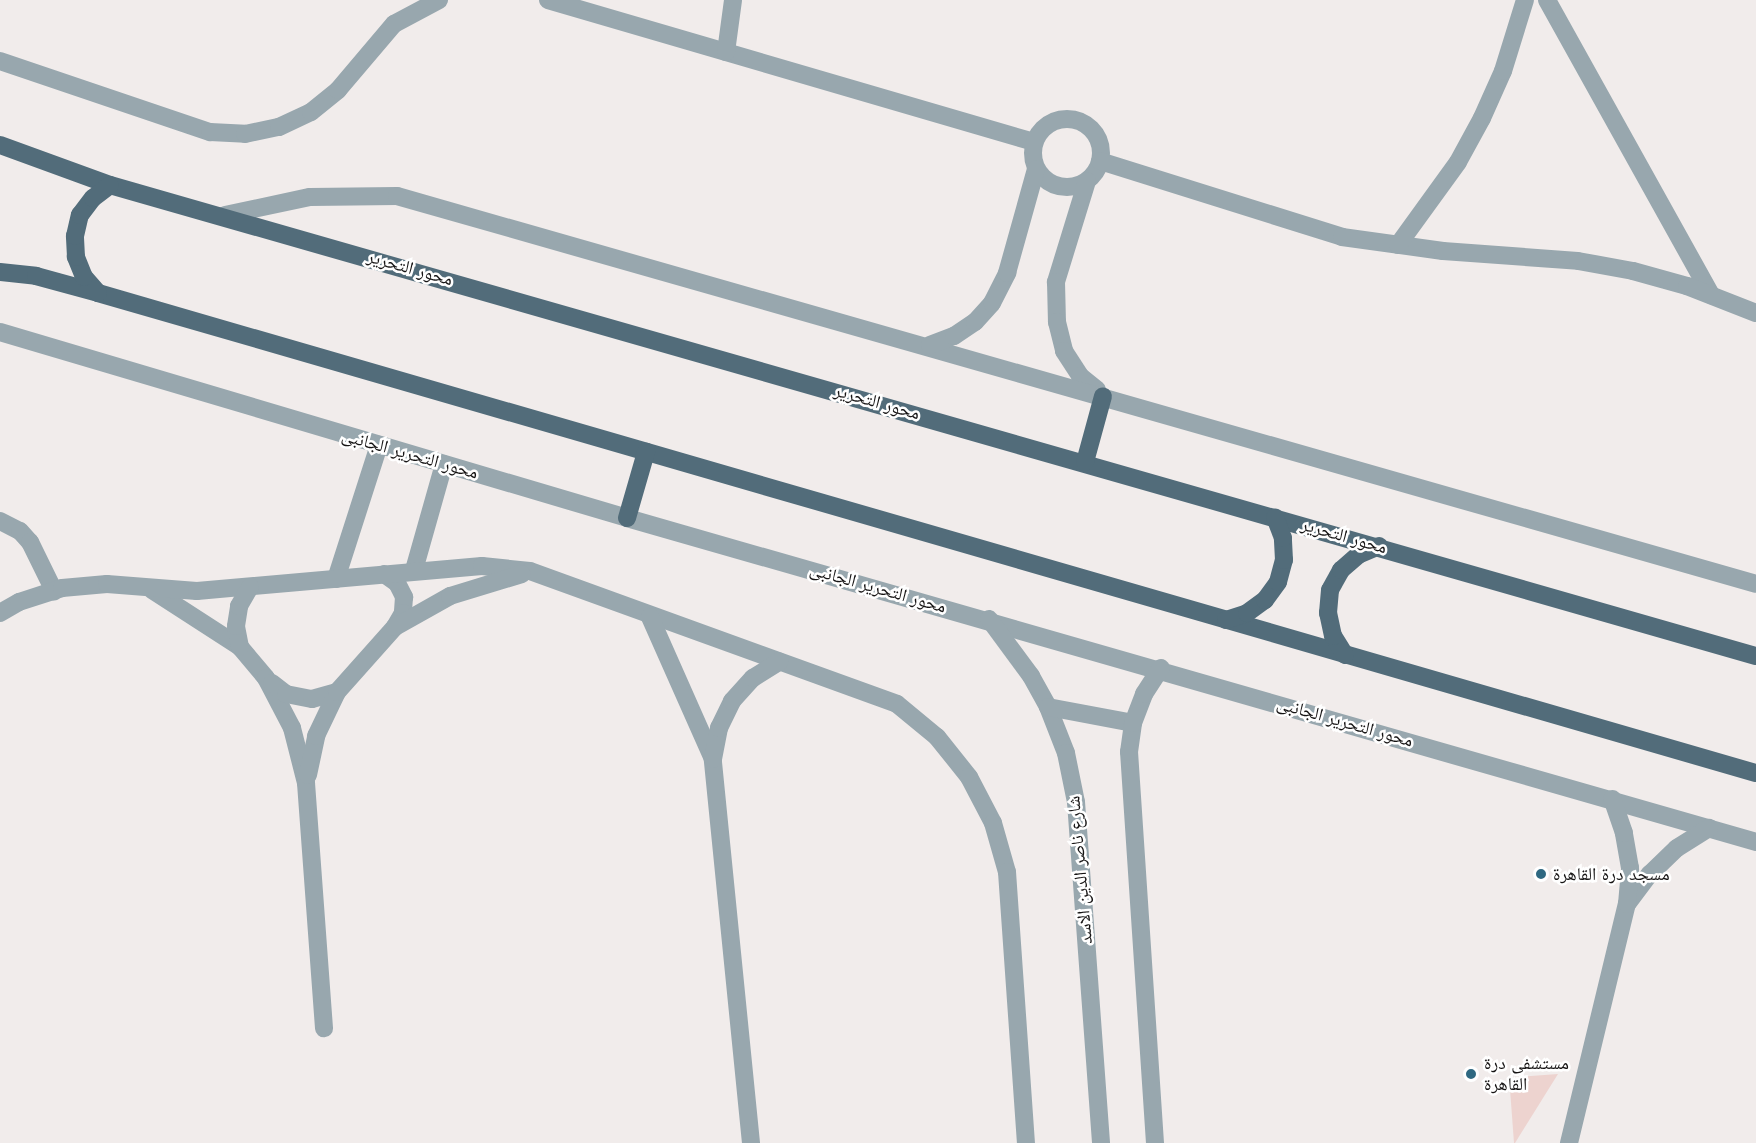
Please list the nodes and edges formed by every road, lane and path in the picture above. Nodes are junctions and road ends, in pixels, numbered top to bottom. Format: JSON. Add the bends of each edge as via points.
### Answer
{"nodes":[{"id":1,"x":439,"y":0,"type":"edge"},
{"id":2,"x":548,"y":0,"type":"edge"},
{"id":3,"x":733,"y":0,"type":"edge"},
{"id":4,"x":1525,"y":0,"type":"edge"},
{"id":5,"x":1547,"y":0,"type":"edge"},
{"id":6,"x":726,"y":52,"type":"junction"},
{"id":7,"x":0,"y":61,"type":"edge"},
{"id":8,"x":1034,"y":142,"type":"junction"},
{"id":9,"x":0,"y":145,"type":"edge"},
{"id":10,"x":1100,"y":161,"type":"junction"},
{"id":11,"x":1036,"y":169,"type":"junction"},
{"id":12,"x":1087,"y":181,"type":"junction"},
{"id":13,"x":110,"y":185,"type":"junction"},
{"id":14,"x":225,"y":216,"type":"junction"},
{"id":15,"x":1398,"y":245,"type":"junction"},
{"id":16,"x":0,"y":272,"type":"edge"},
{"id":17,"x":98,"y":293,"type":"junction"},
{"id":18,"x":1711,"y":295,"type":"junction"},
{"id":19,"x":1756,"y":313,"type":"edge"},
{"id":20,"x":0,"y":332,"type":"edge"},
{"id":21,"x":930,"y":345,"type":"junction"},
{"id":22,"x":1103,"y":396,"type":"junction"},
{"id":23,"x":379,"y":445,"type":"junction"},
{"id":24,"x":646,"y":453,"type":"junction"},
{"id":25,"x":1085,"y":462,"type":"junction"},
{"id":26,"x":444,"y":464,"type":"junction"},
{"id":27,"x":1275,"y":517,"type":"junction"},
{"id":28,"x":627,"y":518,"type":"junction"},
{"id":29,"x":0,"y":521,"type":"edge"},
{"id":30,"x":1379,"y":546,"type":"junction"},
{"id":31,"x":414,"y":570,"type":"junction"},
{"id":32,"x":530,"y":571,"type":"junction"},
{"id":33,"x":384,"y":574,"type":"junction"},
{"id":34,"x":336,"y":579,"type":"junction"},
{"id":35,"x":1756,"y":584,"type":"edge"},
{"id":36,"x":250,"y":587,"type":"junction"},
{"id":37,"x":152,"y":590,"type":"junction"},
{"id":38,"x":54,"y":591,"type":"junction"},
{"id":39,"x":0,"y":613,"type":"edge"},
{"id":40,"x":650,"y":616,"type":"junction"},
{"id":41,"x":989,"y":619,"type":"junction"},
{"id":42,"x":1226,"y":620,"type":"junction"},
{"id":43,"x":395,"y":627,"type":"junction"},
{"id":44,"x":240,"y":647,"type":"junction"},
{"id":45,"x":1345,"y":655,"type":"junction"},
{"id":46,"x":1756,"y":656,"type":"edge"},
{"id":47,"x":779,"y":662,"type":"junction"},
{"id":48,"x":1161,"y":668,"type":"junction"},
{"id":49,"x":266,"y":678,"type":"junction"},
{"id":50,"x":337,"y":692,"type":"junction"},
{"id":51,"x":1048,"y":707,"type":"junction"},
{"id":52,"x":1133,"y":723,"type":"junction"},
{"id":53,"x":713,"y":759,"type":"junction"},
{"id":54,"x":1756,"y":773,"type":"edge"},
{"id":55,"x":306,"y":783,"type":"junction"},
{"id":56,"x":1612,"y":799,"type":"junction"},
{"id":57,"x":1709,"y":828,"type":"junction"},
{"id":58,"x":1756,"y":842,"type":"edge"},
{"id":59,"x":1627,"y":904,"type":"junction"},
{"id":60,"x":324,"y":1028,"type":"dead end"},
{"id":61,"x":752,"y":1143,"type":"edge"},
{"id":62,"x":1026,"y":1143,"type":"edge"},
{"id":63,"x":1101,"y":1143,"type":"edge"},
{"id":64,"x":1155,"y":1143,"type":"edge"},
{"id":65,"x":1569,"y":1143,"type":"edge"}],
"edges":[{"from":1,"to":7,"type":"street","via":[[394,24],[338,90],[311,112],[279,128],[245,135],[210,132]]},
{"from":2,"to":6,"type":"street"},
{"from":3,"to":6,"type":"street"},
{"from":4,"to":15,"type":"street","via":[[1503,71],[1482,118],[1458,162]]},
{"from":5,"to":18,"type":"street"},
{"from":6,"to":8,"type":"street"},
{"from":8,"to":10,"type":"street","via":[[1046,125],[1056,120],[1080,121],[1097,137]]},
{"from":8,"to":11,"type":"street"},
{"from":9,"to":13,"type":"main road","name":"محور التحرير"},
{"from":10,"to":12,"type":"street"},
{"from":10,"to":15,"type":"street","via":[[1342,237]]},
{"from":11,"to":12,"type":"street","via":[[1053,185],[1077,186]]},
{"from":11,"to":21,"type":"street","via":[[1007,273],[992,303],[975,322]]},
{"from":12,"to":22,"type":"street","via":[[1056,282],[1057,322],[1064,351],[1080,376]]},
{"from":13,"to":14,"type":"main road","name":"محور التحرير"},
{"from":13,"to":17,"type":"main road","via":[[80,215],[75,236],[76,257],[84,277]]},
{"from":14,"to":21,"type":"street","via":[[310,197],[397,196]]},
{"from":14,"to":25,"type":"main road","name":"محور التحرير"},
{"from":15,"to":18,"type":"street","via":[[1578,261],[1633,271]]},
{"from":16,"to":17,"type":"main road","via":[[36,276]]},
{"from":17,"to":24,"type":"main road"},
{"from":18,"to":19,"type":"street"},
{"from":20,"to":23,"type":"street","name":"محور التحرير الجانبى"},
{"from":21,"to":22,"type":"street"},
{"from":22,"to":25,"type":"main road"},
{"from":22,"to":35,"type":"street"},
{"from":23,"to":26,"type":"street","name":"محور التحرير الجانبى"},
{"from":23,"to":34,"type":"street"},
{"from":24,"to":28,"type":"main road"},
{"from":24,"to":42,"type":"main road"},
{"from":25,"to":27,"type":"main road","name":"محور التحرير"},
{"from":26,"to":28,"type":"street","name":"محور التحرير الجانبى"},
{"from":26,"to":31,"type":"street"},
{"from":27,"to":30,"type":"main road","name":"محور التحرير"},
{"from":27,"to":42,"type":"main road","via":[[1283,538],[1284,560],[1278,582],[1265,600],[1247,613]]},
{"from":28,"to":41,"type":"street","name":"محور التحرير الجانبى"},
{"from":29,"to":38,"type":"street","via":[[20,531],[30,542]]},
{"from":30,"to":45,"type":"main road","via":[[1358,555],[1341,570],[1330,590],[1332,636]]},
{"from":30,"to":46,"type":"main road","name":"محور التحرير"},
{"from":31,"to":32,"type":"street","via":[[482,566]]},
{"from":31,"to":33,"type":"street"},
{"from":32,"to":40,"type":"street"},
{"from":32,"to":43,"type":"street","via":[[450,596]]},
{"from":33,"to":34,"type":"street"},
{"from":33,"to":43,"type":"street","via":[[397,582],[404,597],[403,613]]},
{"from":34,"to":36,"type":"street"},
{"from":36,"to":37,"type":"street"},
{"from":36,"to":44,"type":"street","via":[[237,616]]},
{"from":37,"to":38,"type":"street","via":[[107,584]]},
{"from":37,"to":44,"type":"street"},
{"from":38,"to":39,"type":"street"},
{"from":40,"to":47,"type":"street"},
{"from":40,"to":53,"type":"street"},
{"from":41,"to":48,"type":"street","name":"محور التحرير الجانبى"},
{"from":41,"to":51,"type":"street","name":"شارع ناصر الدين الاسد","via":[[1031,676]]},
{"from":42,"to":45,"type":"main road"},
{"from":43,"to":50,"type":"street"},
{"from":44,"to":49,"type":"street"},
{"from":45,"to":54,"type":"main road"},
{"from":47,"to":53,"type":"street","via":[[753,678],[732,701],[719,728]]},
{"from":47,"to":62,"type":"street","via":[[897,704],[936,737],[969,777],[993,823],[1007,872]]},
{"from":48,"to":52,"type":"street","via":[[1144,694]]},
{"from":48,"to":56,"type":"street","name":"محور التحرير الجانبى"},
{"from":49,"to":50,"type":"street","via":[[286,694],[312,699]]},
{"from":49,"to":55,"type":"street","via":[[292,728]]},
{"from":50,"to":55,"type":"street","via":[[316,736]]},
{"from":51,"to":52,"type":"street"},
{"from":51,"to":63,"type":"street","name":"شارع ناصر الدين الاسد","via":[[1066,753],[1076,802]]},
{"from":52,"to":64,"type":"street","via":[[1130,796]]},
{"from":53,"to":61,"type":"street"},
{"from":55,"to":60,"type":"street"},
{"from":56,"to":57,"type":"street","name":"محور التحرير الجانبى"},
{"from":56,"to":59,"type":"street","via":[[1628,856]]},
{"from":57,"to":58,"type":"street","name":"محور التحرير الجانبى"},
{"from":57,"to":59,"type":"street","via":[[1677,848]]},
{"from":59,"to":65,"type":"street"}]}
